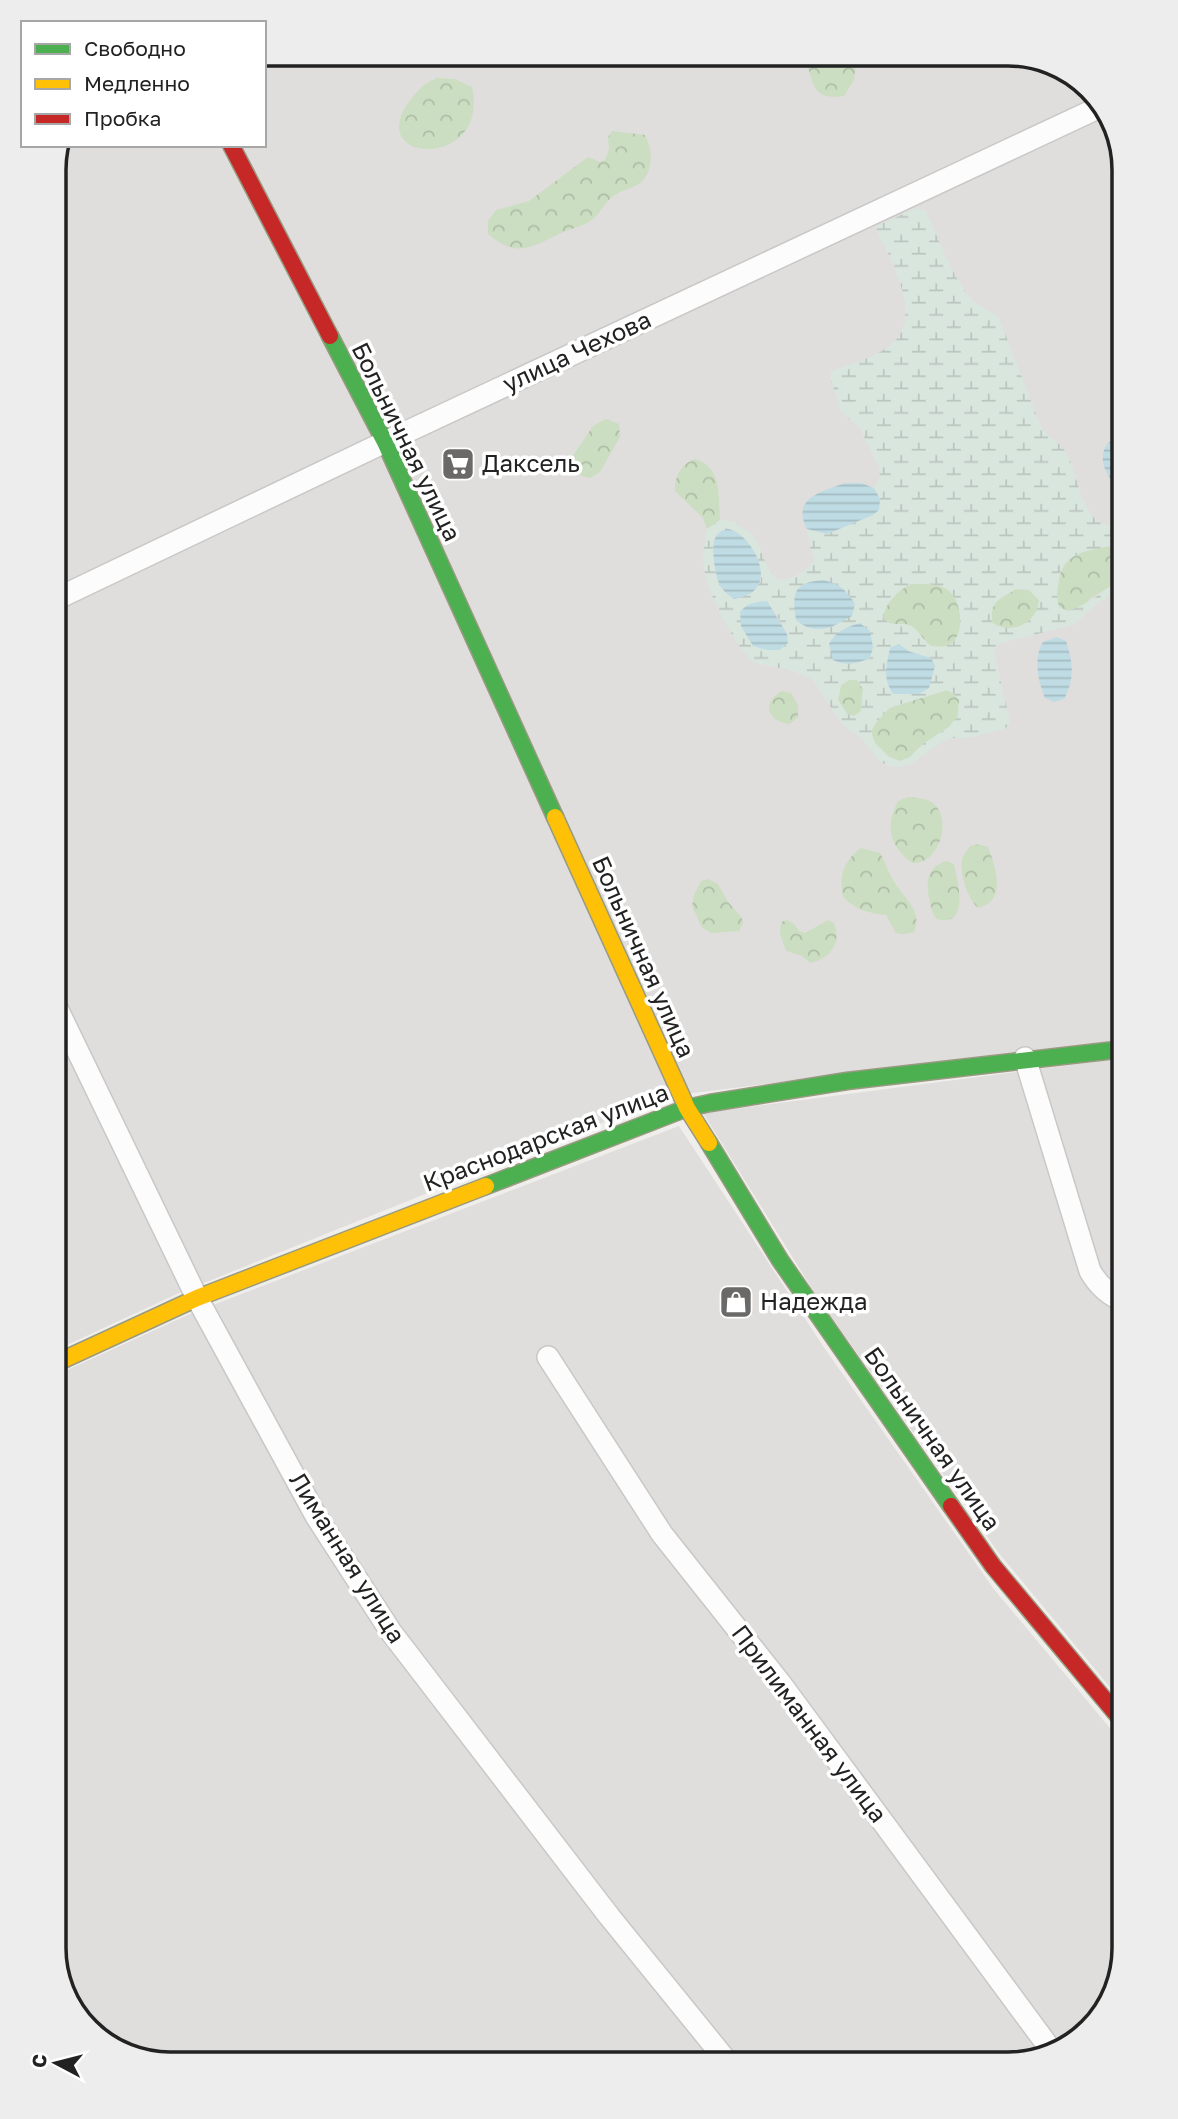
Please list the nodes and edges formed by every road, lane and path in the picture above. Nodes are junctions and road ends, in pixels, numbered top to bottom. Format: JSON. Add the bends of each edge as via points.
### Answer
{"nodes":[{"id":1,"x":1092,"y":111,"type":"edge"},
{"id":2,"x":232,"y":147,"type":"edge"},
{"id":3,"x":384,"y":442,"type":"junction"},
{"id":4,"x":67,"y":594,"type":"edge"},
{"id":5,"x":67,"y":1029,"type":"edge"},
{"id":6,"x":1112,"y":1050,"type":"edge"},
{"id":7,"x":1025,"y":1058,"type":"junction"},
{"id":8,"x":687,"y":1108,"type":"junction"},
{"id":9,"x":1112,"y":1296,"type":"edge"},
{"id":10,"x":197,"y":1298,"type":"junction"},
{"id":11,"x":548,"y":1357,"type":"dead end"},
{"id":12,"x":67,"y":1358,"type":"edge"},
{"id":13,"x":1112,"y":1709,"type":"edge"},
{"id":14,"x":1047,"y":2045,"type":"edge"},
{"id":15,"x":719,"y":2052,"type":"edge"}],
"edges":[{"from":1,"to":3,"type":"street","name":"улица Чехова"},
{"from":2,"to":3,"type":"street","name":"Больничная улица"},
{"from":3,"to":4,"type":"street","name":"улица Чехова"},
{"from":3,"to":8,"type":"street","name":"Больничная улица"},
{"from":5,"to":10,"type":"street","name":"Лиманная улица"},
{"from":6,"to":7,"type":"street","name":"Краснодарская улица"},
{"from":7,"to":8,"type":"street","name":"Краснодарская улица","via":[[737,1097]]},
{"from":7,"to":9,"type":"street","via":[[1090,1270]]},
{"from":8,"to":10,"type":"street","name":"Краснодарская улица"},
{"from":8,"to":13,"type":"street","name":"Больничная улица","via":[[780,1260],[993,1566]]},
{"from":10,"to":12,"type":"street","name":"Краснодарская улица"},
{"from":10,"to":15,"type":"street","name":"Лиманная улица","via":[[316,1516],[391,1632]]},
{"from":11,"to":14,"type":"street","name":"Прилиманная улица","via":[[662,1534],[782,1684]]}]}
